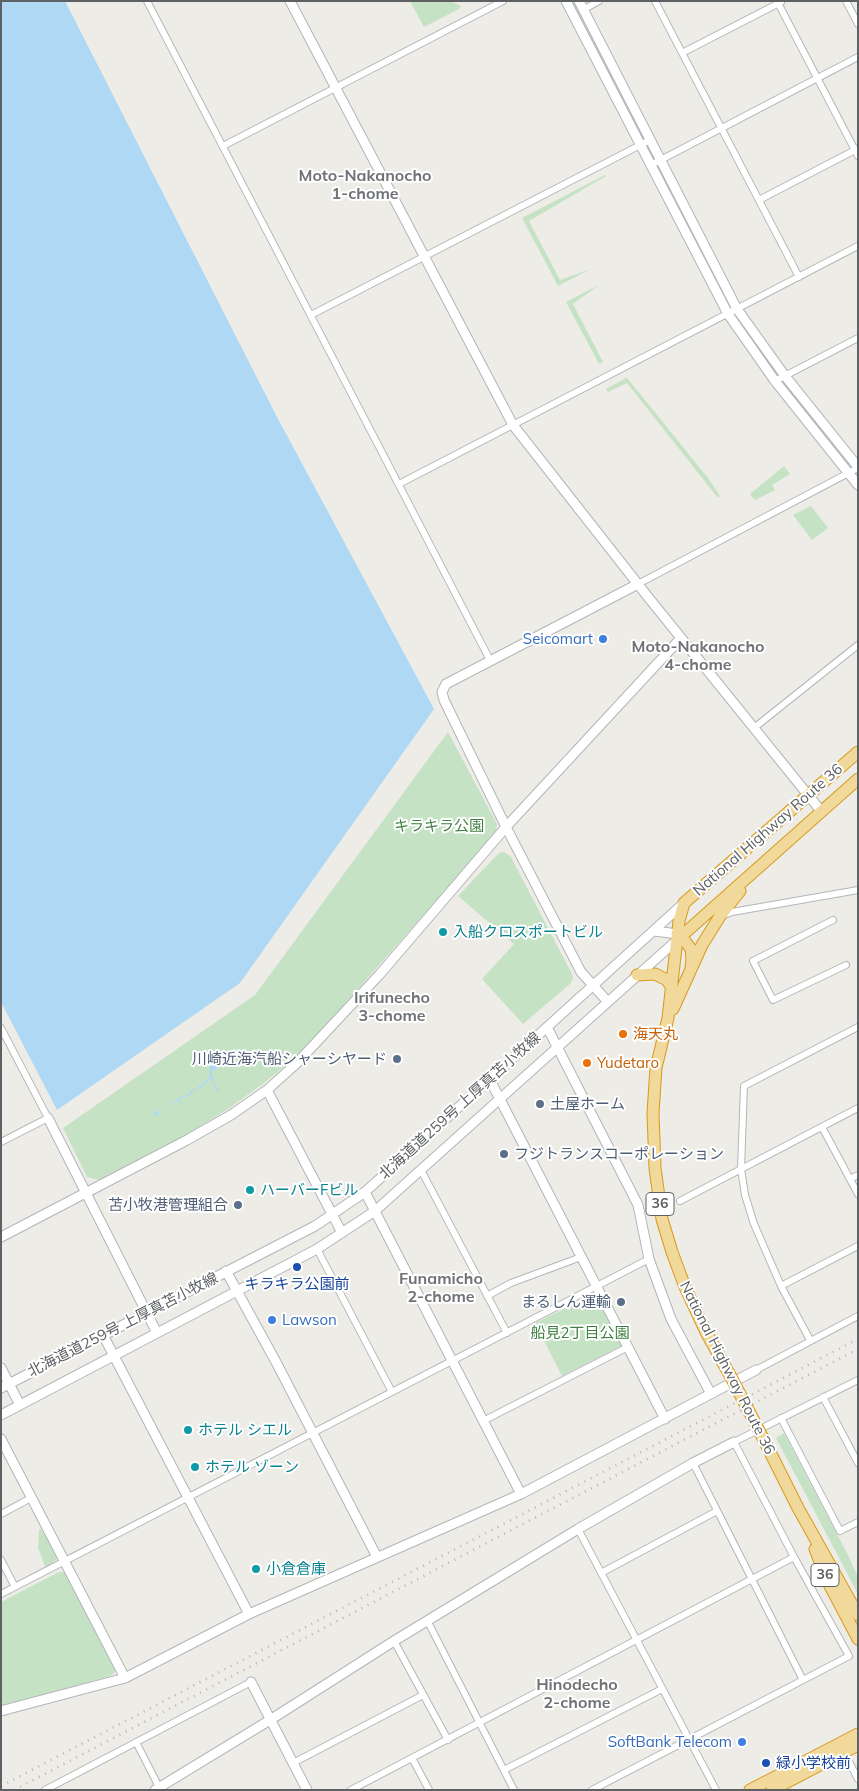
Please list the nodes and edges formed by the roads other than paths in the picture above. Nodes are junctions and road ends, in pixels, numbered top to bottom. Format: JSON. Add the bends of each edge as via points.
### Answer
{"nodes":[{"id":1,"x":147,"y":1,"type":"edge"},
{"id":2,"x":290,"y":1,"type":"edge"},
{"id":3,"x":503,"y":1,"type":"edge"},
{"id":4,"x":566,"y":1,"type":"edge"},
{"id":5,"x":599,"y":1,"type":"edge"},
{"id":6,"x":655,"y":1,"type":"edge"},
{"id":7,"x":846,"y":1,"type":"edge"},
{"id":8,"x":779,"y":2,"type":"edge"},
{"id":9,"x":581,"y":5,"type":"edge"},
{"id":10,"x":858,"y":24,"type":"edge"},
{"id":11,"x":682,"y":53,"type":"junction"},
{"id":12,"x":858,"y":57,"type":"edge"},
{"id":13,"x":817,"y":78,"type":"junction"},
{"id":14,"x":336,"y":88,"type":"junction"},
{"id":15,"x":721,"y":129,"type":"junction"},
{"id":16,"x":650,"y":140,"type":"junction"},
{"id":17,"x":641,"y":145,"type":"junction"},
{"id":18,"x":223,"y":146,"type":"junction"},
{"id":19,"x":857,"y":151,"type":"edge"},
{"id":20,"x":661,"y":160,"type":"junction"},
{"id":21,"x":651,"y":165,"type":"junction"},
{"id":22,"x":759,"y":200,"type":"junction"},
{"id":23,"x":858,"y":246,"type":"edge"},
{"id":24,"x":424,"y":257,"type":"junction"},
{"id":25,"x":799,"y":277,"type":"junction"},
{"id":26,"x":737,"y":309,"type":"junction"},
{"id":27,"x":728,"y":314,"type":"junction"},
{"id":28,"x":311,"y":315,"type":"junction"},
{"id":29,"x":858,"y":338,"type":"edge"},
{"id":30,"x":785,"y":376,"type":"junction"},
{"id":31,"x":775,"y":381,"type":"junction"},
{"id":32,"x":513,"y":425,"type":"junction"},
{"id":33,"x":858,"y":468,"type":"edge"},
{"id":34,"x":849,"y":473,"type":"junction"},
{"id":35,"x":399,"y":484,"type":"junction"},
{"id":36,"x":858,"y":485,"type":"edge"},
{"id":37,"x":638,"y":584,"type":"junction"},
{"id":38,"x":681,"y":638,"type":"junction"},
{"id":39,"x":858,"y":645,"type":"edge"},
{"id":40,"x":490,"y":660,"type":"junction"},
{"id":41,"x":754,"y":728,"type":"junction"},
{"id":42,"x":857,"y":755,"type":"edge"},
{"id":43,"x":858,"y":779,"type":"edge"},
{"id":44,"x":808,"y":796,"type":"junction"},
{"id":45,"x":821,"y":811,"type":"junction"},
{"id":46,"x":506,"y":827,"type":"junction"},
{"id":47,"x":758,"y":868,"type":"junction"},
{"id":48,"x":858,"y":890,"type":"edge"},
{"id":49,"x":684,"y":903,"type":"junction"},
{"id":50,"x":720,"y":916,"type":"junction"},
{"id":51,"x":833,"y":920,"type":"dead end"},
{"id":52,"x":655,"y":931,"type":"junction"},
{"id":53,"x":679,"y":937,"type":"junction"},
{"id":54,"x":846,"y":965,"type":"dead end"},
{"id":55,"x":691,"y":972,"type":"junction"},
{"id":56,"x":638,"y":975,"type":"junction"},
{"id":57,"x":594,"y":986,"type":"junction"},
{"id":58,"x":672,"y":988,"type":"junction"},
{"id":59,"x":608,"y":1002,"type":"junction"},
{"id":60,"x":668,"y":1018,"type":"junction"},
{"id":61,"x":858,"y":1027,"type":"edge"},
{"id":62,"x":1,"y":1028,"type":"edge"},
{"id":63,"x":547,"y":1028,"type":"junction"},
{"id":64,"x":558,"y":1047,"type":"junction"},
{"id":65,"x":490,"y":1080,"type":"junction"},
{"id":66,"x":266,"y":1090,"type":"junction"},
{"id":67,"x":500,"y":1099,"type":"junction"},
{"id":68,"x":858,"y":1108,"type":"edge"},
{"id":69,"x":48,"y":1118,"type":"junction"},
{"id":70,"x":822,"y":1127,"type":"junction"},
{"id":71,"x":1,"y":1142,"type":"edge"},
{"id":72,"x":741,"y":1169,"type":"junction"},
{"id":73,"x":421,"y":1170,"type":"junction"},
{"id":74,"x":858,"y":1175,"type":"edge"},
{"id":75,"x":850,"y":1179,"type":"junction"},
{"id":76,"x":364,"y":1192,"type":"junction"},
{"id":77,"x":86,"y":1193,"type":"junction"},
{"id":78,"x":858,"y":1194,"type":"edge"},
{"id":79,"x":680,"y":1201,"type":"dead end"},
{"id":80,"x":375,"y":1211,"type":"junction"},
{"id":81,"x":332,"y":1215,"type":"junction"},
{"id":82,"x":342,"y":1233,"type":"junction"},
{"id":83,"x":1,"y":1237,"type":"edge"},
{"id":84,"x":858,"y":1246,"type":"edge"},
{"id":85,"x":317,"y":1249,"type":"junction"},
{"id":86,"x":581,"y":1257,"type":"junction"},
{"id":87,"x":649,"y":1259,"type":"junction"},
{"id":88,"x":226,"y":1272,"type":"junction"},
{"id":89,"x":596,"y":1286,"type":"junction"},
{"id":90,"x":781,"y":1286,"type":"junction"},
{"id":91,"x":236,"y":1290,"type":"junction"},
{"id":92,"x":487,"y":1296,"type":"junction"},
{"id":93,"x":147,"y":1312,"type":"junction"},
{"id":94,"x":858,"y":1316,"type":"edge"},
{"id":95,"x":157,"y":1332,"type":"junction"},
{"id":96,"x":507,"y":1333,"type":"junction"},
{"id":97,"x":103,"y":1335,"type":"junction"},
{"id":98,"x":810,"y":1340,"type":"junction"},
{"id":99,"x":628,"y":1346,"type":"junction"},
{"id":100,"x":114,"y":1356,"type":"junction"},
{"id":101,"x":452,"y":1361,"type":"junction"},
{"id":102,"x":1,"y":1368,"type":"edge"},
{"id":103,"x":756,"y":1370,"type":"joint"},
{"id":104,"x":858,"y":1380,"type":"edge"},
{"id":105,"x":6,"y":1386,"type":"edge"},
{"id":106,"x":392,"y":1392,"type":"junction"},
{"id":107,"x":711,"y":1394,"type":"junction"},
{"id":108,"x":823,"y":1397,"type":"junction"},
{"id":109,"x":20,"y":1404,"type":"junction"},
{"id":110,"x":1,"y":1415,"type":"edge"},
{"id":111,"x":781,"y":1418,"type":"junction"},
{"id":112,"x":665,"y":1419,"type":"junction"},
{"id":113,"x":483,"y":1421,"type":"junction"},
{"id":114,"x":313,"y":1433,"type":"junction"},
{"id":115,"x":1,"y":1439,"type":"edge"},
{"id":116,"x":734,"y":1442,"type":"junction"},
{"id":117,"x":857,"y":1458,"type":"edge"},
{"id":118,"x":693,"y":1464,"type":"junction"},
{"id":119,"x":521,"y":1494,"type":"junction"},
{"id":120,"x":31,"y":1498,"type":"junction"},
{"id":121,"x":188,"y":1498,"type":"junction"},
{"id":122,"x":798,"y":1508,"type":"junction"},
{"id":123,"x":717,"y":1511,"type":"junction"},
{"id":124,"x":1,"y":1514,"type":"edge"},
{"id":125,"x":858,"y":1522,"type":"edge"},
{"id":126,"x":578,"y":1529,"type":"junction"},
{"id":127,"x":377,"y":1557,"type":"junction"},
{"id":128,"x":794,"y":1557,"type":"junction"},
{"id":129,"x":1,"y":1560,"type":"edge"},
{"id":130,"x":64,"y":1562,"type":"junction"},
{"id":131,"x":601,"y":1573,"type":"junction"},
{"id":132,"x":752,"y":1579,"type":"junction"},
{"id":133,"x":16,"y":1587,"type":"junction"},
{"id":134,"x":1,"y":1594,"type":"edge"},
{"id":135,"x":249,"y":1614,"type":"junction"},
{"id":136,"x":858,"y":1615,"type":"edge"},
{"id":137,"x":428,"y":1622,"type":"junction"},
{"id":138,"x":858,"y":1639,"type":"edge"},
{"id":139,"x":636,"y":1640,"type":"junction"},
{"id":140,"x":394,"y":1641,"type":"junction"},
{"id":141,"x":125,"y":1678,"type":"junction"},
{"id":142,"x":804,"y":1680,"type":"junction"},
{"id":143,"x":251,"y":1682,"type":"joint"},
{"id":144,"x":662,"y":1689,"type":"junction"},
{"id":145,"x":423,"y":1695,"type":"junction"},
{"id":146,"x":1,"y":1711,"type":"edge"},
{"id":147,"x":270,"y":1720,"type":"junction"},
{"id":148,"x":479,"y":1722,"type":"junction"},
{"id":149,"x":858,"y":1734,"type":"edge"},
{"id":150,"x":689,"y":1739,"type":"junction"},
{"id":151,"x":448,"y":1740,"type":"junction"},
{"id":152,"x":136,"y":1742,"type":"junction"},
{"id":153,"x":858,"y":1745,"type":"edge"},
{"id":154,"x":844,"y":1752,"type":"junction"},
{"id":155,"x":412,"y":1758,"type":"junction"},
{"id":156,"x":293,"y":1763,"type":"junction"},
{"id":157,"x":504,"y":1770,"type":"junction"},
{"id":158,"x":858,"y":1779,"type":"edge"},
{"id":159,"x":157,"y":1789,"type":"edge"},
{"id":160,"x":45,"y":1790,"type":"edge"},
{"id":161,"x":307,"y":1790,"type":"edge"},
{"id":162,"x":351,"y":1790,"type":"edge"},
{"id":163,"x":429,"y":1790,"type":"edge"},
{"id":164,"x":514,"y":1790,"type":"edge"},
{"id":165,"x":592,"y":1790,"type":"edge"},
{"id":166,"x":716,"y":1790,"type":"edge"},
{"id":167,"x":750,"y":1790,"type":"edge"},
{"id":168,"x":772,"y":1790,"type":"edge"}],
"edges":[{"from":1,"to":18,"type":"street"},
{"from":2,"to":14,"type":"street"},
{"from":3,"to":14,"type":"street"},
{"from":4,"to":17,"type":"street"},
{"from":5,"to":9,"type":"street"},
{"from":6,"to":11,"type":"street"},
{"from":7,"to":10,"type":"street"},
{"from":8,"to":11,"type":"street"},
{"from":8,"to":13,"type":"street"},
{"from":9,"to":16,"type":"street"},
{"from":11,"to":15,"type":"street"},
{"from":12,"to":13,"type":"street"},
{"from":13,"to":15,"type":"street"},
{"from":13,"to":19,"type":"street"},
{"from":14,"to":18,"type":"street"},
{"from":14,"to":24,"type":"street"},
{"from":15,"to":20,"type":"street"},
{"from":15,"to":22,"type":"street"},
{"from":16,"to":17,"type":"street"},
{"from":16,"to":20,"type":"street"},
{"from":17,"to":21,"type":"street"},
{"from":17,"to":24,"type":"street"},
{"from":18,"to":28,"type":"street"},
{"from":19,"to":22,"type":"street"},
{"from":20,"to":21,"type":"street"},
{"from":20,"to":26,"type":"street"},
{"from":21,"to":27,"type":"street"},
{"from":22,"to":25,"type":"street"},
{"from":23,"to":25,"type":"street"},
{"from":24,"to":28,"type":"street"},
{"from":24,"to":32,"type":"street"},
{"from":25,"to":26,"type":"street"},
{"from":26,"to":27,"type":"street"},
{"from":26,"to":30,"type":"street"},
{"from":27,"to":31,"type":"street"},
{"from":27,"to":32,"type":"street"},
{"from":28,"to":35,"type":"street"},
{"from":29,"to":30,"type":"street"},
{"from":30,"to":31,"type":"street"},
{"from":30,"to":33,"type":"street"},
{"from":31,"to":34,"type":"street"},
{"from":32,"to":35,"type":"street"},
{"from":32,"to":37,"type":"street"},
{"from":33,"to":34,"type":"street"},
{"from":34,"to":36,"type":"street"},
{"from":34,"to":37,"type":"street"},
{"from":35,"to":40,"type":"street"},
{"from":37,"to":38,"type":"street"},
{"from":37,"to":40,"type":"street"},
{"from":38,"to":41,"type":"street"},
{"from":38,"to":46,"type":"street"},
{"from":39,"to":41,"type":"street"},
{"from":40,"to":46,"type":"street","via":[[446,684],[442,692]]},
{"from":41,"to":44,"type":"street"},
{"from":42,"to":44,"type":"highway","name":"National Highway Route 36"},
{"from":43,"to":45,"type":"highway","name":"National Highway Route 36","number":"36"},
{"from":44,"to":45,"type":"street"},
{"from":44,"to":49,"type":"highway","name":"National Highway Route 36"},
{"from":45,"to":47,"type":"highway","name":"National Highway Route 36","number":"36"},
{"from":46,"to":57,"type":"street","via":[[581,972]]},
{"from":46,"to":66,"type":"street","via":[[380,974],[297,1063]]},
{"from":47,"to":50,"type":"highway","name":"National Highway Route 36","number":"36"},
{"from":47,"to":53,"type":"highway","name":"National Highway Route 36","number":"36"},
{"from":48,"to":50,"type":"street"},
{"from":49,"to":52,"type":"street","name":"北海道道259号 上厚真苫小牧線"},
{"from":49,"to":53,"type":"highway","name":"National Highway Route 36","number":"36","via":[[678,920]]},
{"from":50,"to":55,"type":"highway","name":"National Highway Route 36","number":"36","via":[[702,945]]},
{"from":51,"to":54,"type":"street","via":[[753,961],[773,1000]]},
{"from":52,"to":53,"type":"street"},
{"from":52,"to":57,"type":"street","name":"北海道道259号 上厚真苫小牧線"},
{"from":53,"to":55,"type":"highway","number":"36","via":[[691,949]]},
{"from":53,"to":56,"type":"street","name":"北海道道259号 上厚真苫小牧線"},
{"from":53,"to":58,"type":"highway","name":"National Highway Route 36","number":"36"},
{"from":55,"to":60,"type":"highway","name":"National Highway Route 36","number":"36"},
{"from":56,"to":58,"type":"highway","via":[[655,974],[667,980]]},
{"from":56,"to":59,"type":"street","name":"北海道道259号 上厚真苫小牧線"},
{"from":57,"to":59,"type":"street"},
{"from":57,"to":63,"type":"street","name":"北海道道259号 上厚真苫小牧線"},
{"from":58,"to":60,"type":"highway","name":"National Highway Route 36","number":"36"},
{"from":59,"to":64,"type":"street","name":"北海道道259号 上厚真苫小牧線"},
{"from":60,"to":122,"type":"highway","name":"National Highway Route 36","number":"36","bridge":true,"via":[[656,1068],[653,1113],[655,1168],[662,1219],[685,1287],[706,1332]]},
{"from":61,"to":72,"type":"street","via":[[744,1086]]},
{"from":62,"to":69,"type":"street"},
{"from":63,"to":64,"type":"street"},
{"from":63,"to":65,"type":"street","name":"北海道道259号 上厚真苫小牧線"},
{"from":64,"to":67,"type":"street","name":"北海道道259号 上厚真苫小牧線"},
{"from":64,"to":87,"type":"street","via":[[638,1205]]},
{"from":65,"to":67,"type":"street"},
{"from":65,"to":76,"type":"street","name":"北海道道259号 上厚真苫小牧線"},
{"from":66,"to":77,"type":"street","via":[[231,1116]]},
{"from":66,"to":81,"type":"street"},
{"from":67,"to":73,"type":"street","name":"北海道道259号 上厚真苫小牧線"},
{"from":67,"to":86,"type":"street"},
{"from":68,"to":70,"type":"street"},
{"from":69,"to":71,"type":"street"},
{"from":69,"to":77,"type":"street"},
{"from":70,"to":72,"type":"street"},
{"from":70,"to":75,"type":"street"},
{"from":72,"to":79,"type":"street"},
{"from":72,"to":90,"type":"street","via":[[754,1224]]},
{"from":73,"to":80,"type":"street","name":"北海道道259号 上厚真苫小牧線"},
{"from":73,"to":92,"type":"street"},
{"from":74,"to":75,"type":"street"},
{"from":75,"to":78,"type":"street"},
{"from":76,"to":80,"type":"street"},
{"from":76,"to":81,"type":"street","name":"北海道道259号 上厚真苫小牧線"},
{"from":77,"to":83,"type":"street"},
{"from":77,"to":93,"type":"street"},
{"from":80,"to":82,"type":"street","name":"北海道道259号 上厚真苫小牧線"},
{"from":80,"to":101,"type":"street"},
{"from":81,"to":82,"type":"street"},
{"from":81,"to":88,"type":"street","name":"北海道道259号 上厚真苫小牧線"},
{"from":82,"to":85,"type":"street","name":"北海道道259号 上厚真苫小牧線"},
{"from":84,"to":90,"type":"street"},
{"from":85,"to":91,"type":"street","name":"北海道道259号 上厚真苫小牧線"},
{"from":85,"to":106,"type":"street"},
{"from":86,"to":89,"type":"street"},
{"from":86,"to":92,"type":"street"},
{"from":87,"to":89,"type":"street"},
{"from":87,"to":107,"type":"street","via":[[671,1319]]},
{"from":88,"to":91,"type":"street"},
{"from":88,"to":93,"type":"street","name":"北海道道259号 上厚真苫小牧線"},
{"from":89,"to":96,"type":"street"},
{"from":89,"to":99,"type":"street"},
{"from":90,"to":98,"type":"street"},
{"from":91,"to":95,"type":"street","name":"北海道道259号 上厚真苫小牧線"},
{"from":91,"to":114,"type":"street"},
{"from":92,"to":96,"type":"street"},
{"from":93,"to":95,"type":"street"},
{"from":93,"to":97,"type":"street","name":"北海道道259号 上厚真苫小牧線"},
{"from":94,"to":98,"type":"street"},
{"from":95,"to":100,"type":"street","name":"北海道道259号 上厚真苫小牧線"},
{"from":96,"to":101,"type":"street"},
{"from":97,"to":100,"type":"street"},
{"from":97,"to":105,"type":"street","name":"北海道道259号 上厚真苫小牧線"},
{"from":98,"to":103,"type":"street"},
{"from":99,"to":112,"type":"street"},
{"from":99,"to":113,"type":"street"},
{"from":100,"to":109,"type":"street","name":"北海道道259号 上厚真苫小牧線"},
{"from":100,"to":121,"type":"street"},
{"from":101,"to":106,"type":"street"},
{"from":101,"to":113,"type":"street"},
{"from":102,"to":105,"type":"street"},
{"from":103,"to":107,"type":"street"},
{"from":104,"to":108,"type":"street"},
{"from":105,"to":109,"type":"street"},
{"from":106,"to":114,"type":"street"},
{"from":107,"to":112,"type":"street"},
{"from":108,"to":111,"type":"street"},
{"from":108,"to":117,"type":"street"},
{"from":109,"to":110,"type":"street","name":"北海道道259号 上厚真苫小牧線"},
{"from":111,"to":116,"type":"street"},
{"from":111,"to":125,"type":"street","via":[[840,1531]]},
{"from":112,"to":119,"type":"street"},
{"from":113,"to":119,"type":"street"},
{"from":114,"to":121,"type":"street"},
{"from":114,"to":127,"type":"street"},
{"from":115,"to":120,"type":"street"},
{"from":116,"to":118,"type":"street"},
{"from":116,"to":128,"type":"street"},
{"from":118,"to":123,"type":"street"},
{"from":118,"to":126,"type":"street"},
{"from":119,"to":127,"type":"street"},
{"from":120,"to":124,"type":"street"},
{"from":120,"to":130,"type":"street"},
{"from":121,"to":130,"type":"street"},
{"from":121,"to":135,"type":"street"},
{"from":122,"to":136,"type":"highway","name":"National Highway Route 36","number":"36"},
{"from":122,"to":138,"type":"highway","name":"National Highway Route 36","number":"36","via":[[828,1582]]},
{"from":123,"to":131,"type":"street"},
{"from":123,"to":132,"type":"street"},
{"from":126,"to":131,"type":"street"},
{"from":126,"to":137,"type":"street"},
{"from":127,"to":135,"type":"street"},
{"from":128,"to":132,"type":"street"},
{"from":128,"to":142,"type":"street","via":[[849,1656]]},
{"from":129,"to":133,"type":"street"},
{"from":130,"to":133,"type":"street"},
{"from":130,"to":141,"type":"street"},
{"from":131,"to":139,"type":"street"},
{"from":132,"to":139,"type":"street"},
{"from":132,"to":142,"type":"street"},
{"from":133,"to":134,"type":"street"},
{"from":135,"to":141,"type":"street"},
{"from":137,"to":140,"type":"street"},
{"from":137,"to":148,"type":"street"},
{"from":139,"to":144,"type":"street"},
{"from":139,"to":148,"type":"street"},
{"from":140,"to":145,"type":"street"},
{"from":140,"to":147,"type":"street"},
{"from":141,"to":146,"type":"street"},
{"from":142,"to":150,"type":"street"},
{"from":143,"to":147,"type":"street"},
{"from":143,"to":152,"type":"street"},
{"from":144,"to":150,"type":"street"},
{"from":144,"to":157,"type":"street"},
{"from":145,"to":151,"type":"street"},
{"from":145,"to":156,"type":"street"},
{"from":147,"to":156,"type":"street"},
{"from":147,"to":159,"type":"street"},
{"from":148,"to":151,"type":"street"},
{"from":148,"to":157,"type":"street"},
{"from":149,"to":167,"type":"highway"},
{"from":150,"to":165,"type":"street"},
{"from":150,"to":166,"type":"street"},
{"from":151,"to":155,"type":"street"},
{"from":152,"to":159,"type":"street"},
{"from":152,"to":160,"type":"street"},
{"from":153,"to":154,"type":"highway"},
{"from":154,"to":158,"type":"street"},
{"from":154,"to":168,"type":"highway"},
{"from":155,"to":162,"type":"street"},
{"from":155,"to":163,"type":"street"},
{"from":156,"to":161,"type":"street"},
{"from":157,"to":164,"type":"street"}]}
